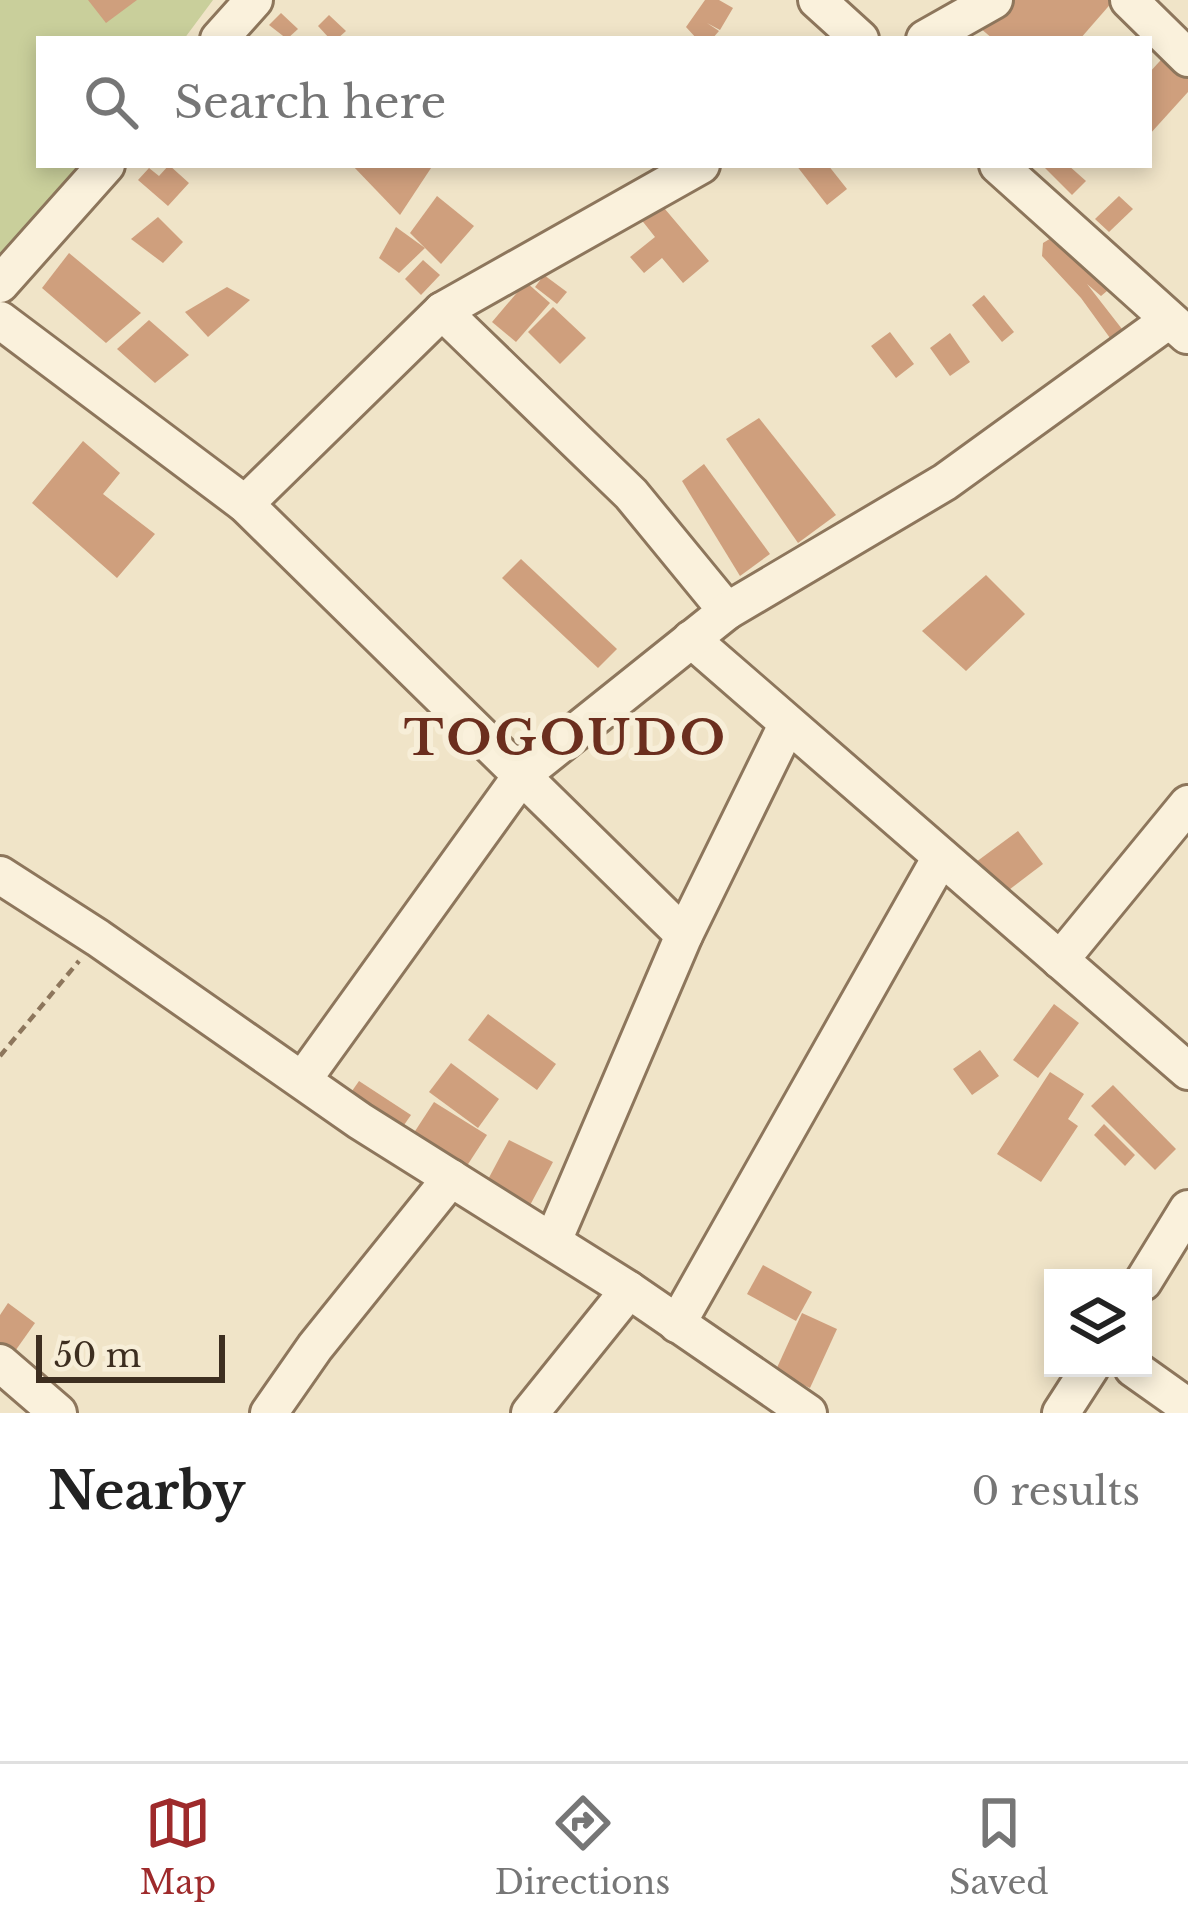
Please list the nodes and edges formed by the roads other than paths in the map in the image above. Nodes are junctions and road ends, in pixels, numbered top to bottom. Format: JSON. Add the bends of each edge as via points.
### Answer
{"nodes":[{"id":1,"x":254,"y":0,"type":"edge"},
{"id":2,"x":817,"y":0,"type":"edge"},
{"id":3,"x":994,"y":0,"type":"edge"},
{"id":4,"x":1129,"y":0,"type":"edge"},
{"id":5,"x":222,"y":36,"type":"edge"},
{"id":6,"x":857,"y":36,"type":"edge"},
{"id":7,"x":930,"y":36,"type":"edge"},
{"id":8,"x":1188,"y":58,"type":"edge"},
{"id":9,"x":103,"y":168,"type":"edge"},
{"id":10,"x":696,"y":168,"type":"edge"},
{"id":11,"x":1001,"y":168,"type":"edge"},
{"id":12,"x":0,"y":284,"type":"edge"},
{"id":13,"x":442,"y":311,"type":"junction"},
{"id":14,"x":0,"y":320,"type":"edge"},
{"id":15,"x":1178,"y":328,"type":"edge"},
{"id":16,"x":245,"y":503,"type":"junction"},
{"id":17,"x":727,"y":611,"type":"junction"},
{"id":18,"x":691,"y":639,"type":"junction"},
{"id":19,"x":787,"y":725,"type":"junction"},
{"id":20,"x":522,"y":775,"type":"junction"},
{"id":21,"x":1188,"y":804,"type":"edge"},
{"id":22,"x":941,"y":857,"type":"junction"},
{"id":23,"x":0,"y":875,"type":"edge"},
{"id":24,"x":684,"y":935,"type":"junction"},
{"id":25,"x":1060,"y":960,"type":"junction"},
{"id":26,"x":1188,"y":1071,"type":"edge"},
{"id":27,"x":304,"y":1078,"type":"junction"},
{"id":28,"x":451,"y":1178,"type":"junction"},
{"id":29,"x":1188,"y":1209,"type":"edge"},
{"id":30,"x":553,"y":1240,"type":"junction"},
{"id":31,"x":1151,"y":1269,"type":"edge"},
{"id":32,"x":629,"y":1290,"type":"junction"},
{"id":33,"x":677,"y":1324,"type":"junction"},
{"id":34,"x":0,"y":1363,"type":"edge"},
{"id":35,"x":1084,"y":1377,"type":"edge"},
{"id":36,"x":1146,"y":1377,"type":"edge"},
{"id":37,"x":1188,"y":1407,"type":"edge"},
{"id":38,"x":58,"y":1413,"type":"edge"},
{"id":39,"x":269,"y":1413,"type":"edge"},
{"id":40,"x":530,"y":1413,"type":"edge"},
{"id":41,"x":808,"y":1413,"type":"edge"},
{"id":42,"x":1061,"y":1413,"type":"edge"}],
"edges":[{"from":1,"to":5,"type":"street"},
{"from":2,"to":6,"type":"street"},
{"from":3,"to":7,"type":"street"},
{"from":4,"to":8,"type":"street"},
{"from":9,"to":12,"type":"street"},
{"from":10,"to":13,"type":"street"},
{"from":11,"to":15,"type":"street"},
{"from":13,"to":16,"type":"street"},
{"from":13,"to":17,"type":"street","via":[[631,494]]},
{"from":14,"to":16,"type":"street"},
{"from":15,"to":17,"type":"street","via":[[945,482]]},
{"from":16,"to":20,"type":"street"},
{"from":17,"to":18,"type":"street"},
{"from":18,"to":19,"type":"street"},
{"from":18,"to":20,"type":"street"},
{"from":19,"to":22,"type":"street"},
{"from":19,"to":24,"type":"street"},
{"from":20,"to":24,"type":"street"},
{"from":20,"to":27,"type":"street"},
{"from":21,"to":25,"type":"street"},
{"from":22,"to":25,"type":"street"},
{"from":22,"to":33,"type":"street"},
{"from":23,"to":27,"type":"street"},
{"from":24,"to":30,"type":"street"},
{"from":25,"to":26,"type":"street"},
{"from":27,"to":28,"type":"street"},
{"from":28,"to":30,"type":"street"},
{"from":28,"to":39,"type":"street"},
{"from":29,"to":31,"type":"street"},
{"from":30,"to":32,"type":"street"},
{"from":32,"to":33,"type":"street"},
{"from":32,"to":40,"type":"street"},
{"from":33,"to":41,"type":"street"},
{"from":34,"to":38,"type":"street"},
{"from":35,"to":42,"type":"street"},
{"from":36,"to":37,"type":"street"}]}
